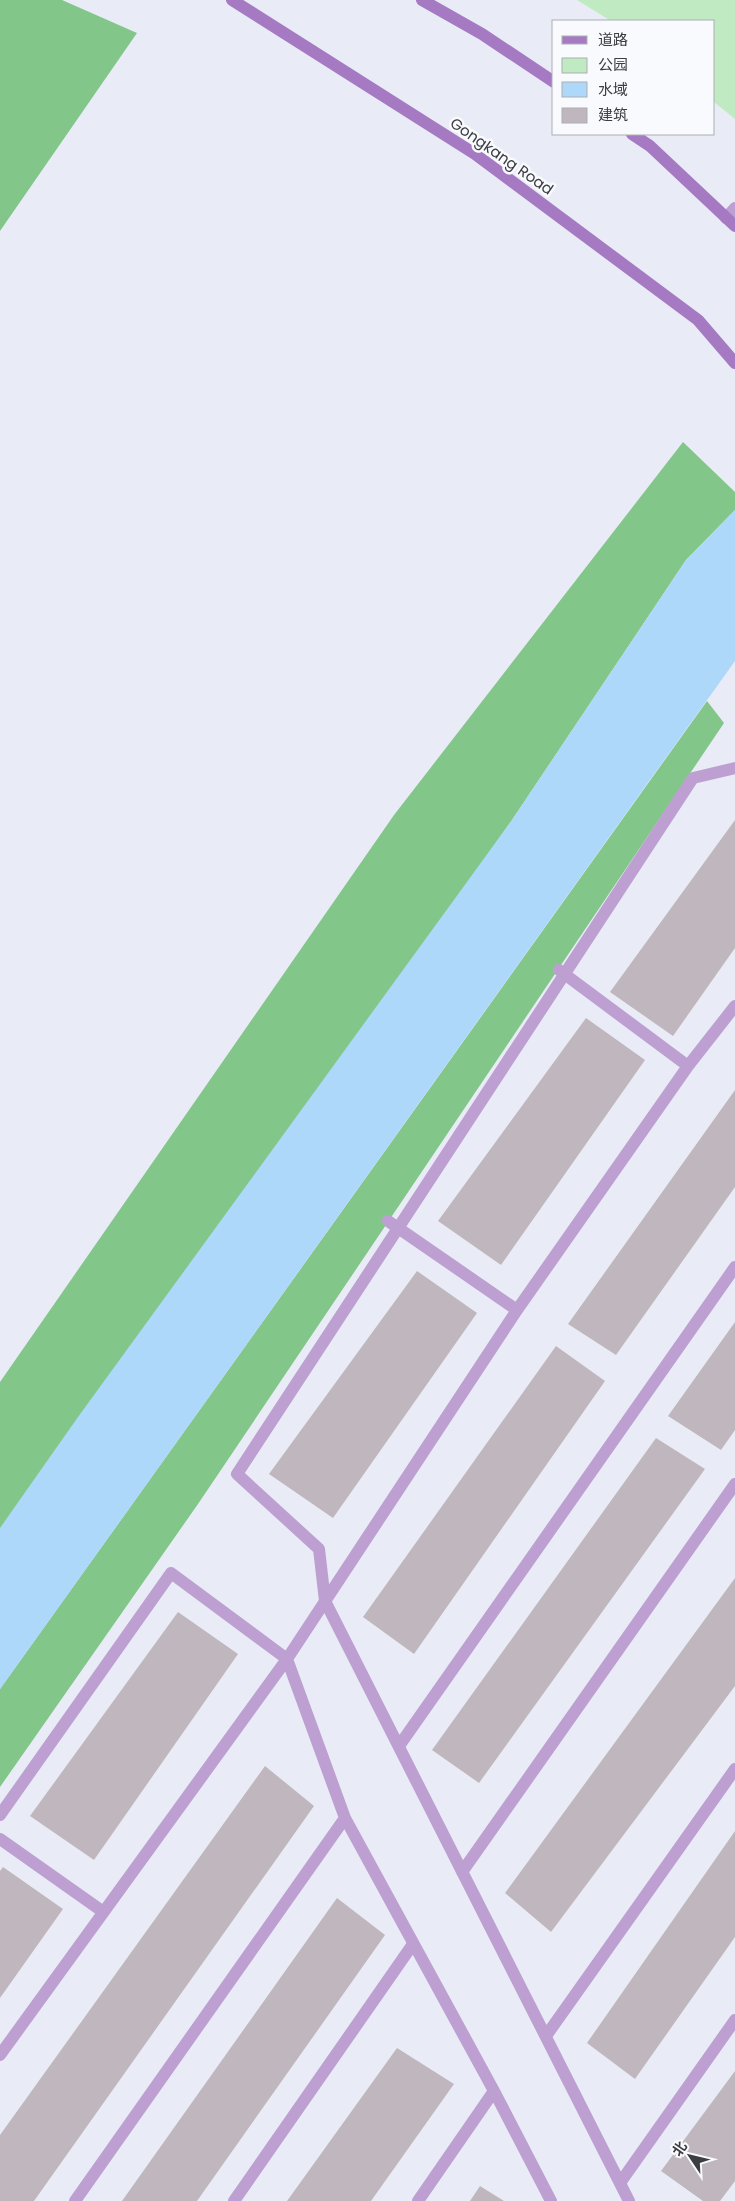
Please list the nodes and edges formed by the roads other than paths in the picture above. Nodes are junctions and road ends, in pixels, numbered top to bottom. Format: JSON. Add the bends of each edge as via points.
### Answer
{"nodes":[{"id":1,"x":232,"y":0,"type":"edge"},
{"id":2,"x":422,"y":0,"type":"edge"},
{"id":3,"x":552,"y":81,"type":"edge"},
{"id":4,"x":634,"y":135,"type":"edge"},
{"id":5,"x":732,"y":218,"type":"edge"},
{"id":6,"x":735,"y":363,"type":"edge"},
{"id":7,"x":735,"y":768,"type":"edge"},
{"id":8,"x":559,"y":970,"type":"dead end"},
{"id":9,"x":735,"y":1006,"type":"edge"},
{"id":10,"x":688,"y":1066,"type":"junction"},
{"id":11,"x":388,"y":1221,"type":"dead end"},
{"id":12,"x":735,"y":1267,"type":"edge"},
{"id":13,"x":517,"y":1310,"type":"junction"},
{"id":14,"x":735,"y":1484,"type":"edge"},
{"id":15,"x":325,"y":1601,"type":"junction"},
{"id":16,"x":287,"y":1659,"type":"junction"},
{"id":17,"x":399,"y":1746,"type":"junction"},
{"id":18,"x":735,"y":1769,"type":"edge"},
{"id":19,"x":0,"y":1815,"type":"edge"},
{"id":20,"x":345,"y":1818,"type":"junction"},
{"id":21,"x":0,"y":1839,"type":"edge"},
{"id":22,"x":462,"y":1872,"type":"junction"},
{"id":23,"x":102,"y":1911,"type":"junction"},
{"id":24,"x":413,"y":1944,"type":"junction"},
{"id":25,"x":735,"y":2020,"type":"edge"},
{"id":26,"x":546,"y":2036,"type":"junction"},
{"id":27,"x":0,"y":2055,"type":"edge"},
{"id":28,"x":494,"y":2091,"type":"junction"},
{"id":29,"x":620,"y":2183,"type":"junction"},
{"id":30,"x":76,"y":2201,"type":"edge"},
{"id":31,"x":234,"y":2201,"type":"edge"},
{"id":32,"x":418,"y":2201,"type":"edge"},
{"id":33,"x":551,"y":2201,"type":"edge"},
{"id":34,"x":629,"y":2201,"type":"edge"}],
"edges":[{"from":1,"to":6,"type":"main road","name":"Gongkang Road","via":[[475,154],[698,320]]},
{"from":2,"to":3,"type":"main road","via":[[482,34]]},
{"from":4,"to":5,"type":"main road"},
{"from":7,"to":15,"type":"lane","via":[[694,778],[237,1474],[319,1549]]},
{"from":8,"to":10,"type":"lane"},
{"from":9,"to":10,"type":"lane"},
{"from":10,"to":13,"type":"lane"},
{"from":11,"to":13,"type":"lane"},
{"from":12,"to":17,"type":"lane"},
{"from":13,"to":15,"type":"lane"},
{"from":14,"to":22,"type":"lane"},
{"from":15,"to":16,"type":"lane"},
{"from":15,"to":17,"type":"lane"},
{"from":16,"to":19,"type":"lane","via":[[172,1573]]},
{"from":16,"to":20,"type":"lane"},
{"from":16,"to":23,"type":"lane"},
{"from":17,"to":22,"type":"lane"},
{"from":18,"to":26,"type":"lane"},
{"from":20,"to":24,"type":"lane"},
{"from":20,"to":30,"type":"lane"},
{"from":21,"to":23,"type":"lane"},
{"from":22,"to":26,"type":"lane"},
{"from":23,"to":27,"type":"lane"},
{"from":24,"to":28,"type":"lane"},
{"from":24,"to":31,"type":"lane"},
{"from":25,"to":29,"type":"lane"},
{"from":26,"to":29,"type":"lane"},
{"from":28,"to":32,"type":"lane"},
{"from":28,"to":33,"type":"lane"},
{"from":29,"to":34,"type":"lane"}]}
